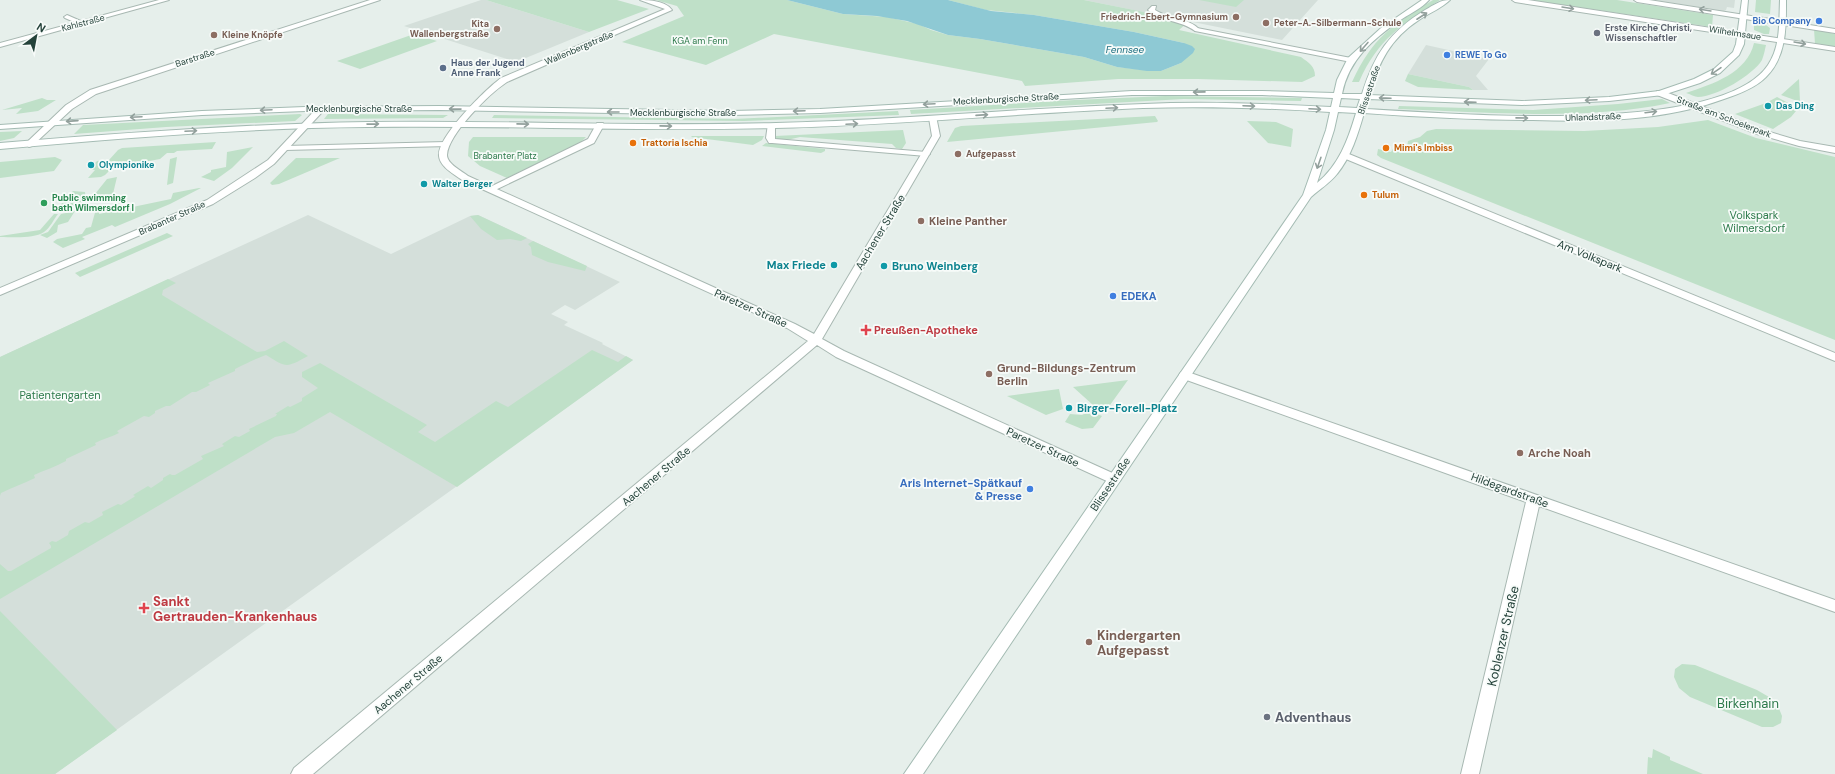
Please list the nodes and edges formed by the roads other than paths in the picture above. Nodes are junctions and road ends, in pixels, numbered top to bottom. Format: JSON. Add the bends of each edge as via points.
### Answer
{"nodes":[{"id":1,"x":166,"y":0,"type":"edge"},
{"id":2,"x":377,"y":0,"type":"edge"},
{"id":3,"x":643,"y":0,"type":"edge"},
{"id":4,"x":1426,"y":0,"type":"edge"},
{"id":5,"x":1447,"y":0,"type":"edge"},
{"id":6,"x":1515,"y":0,"type":"edge"},
{"id":7,"x":1637,"y":0,"type":"edge"},
{"id":8,"x":1745,"y":0,"type":"edge"},
{"id":9,"x":1783,"y":0,"type":"edge"},
{"id":10,"x":1154,"y":7,"type":"dead end"},
{"id":11,"x":1743,"y":16,"type":"junction"},
{"id":12,"x":67,"y":17,"type":"dead end"},
{"id":13,"x":1783,"y":22,"type":"junction"},
{"id":14,"x":81,"y":23,"type":"junction"},
{"id":15,"x":1197,"y":30,"type":"joint"},
{"id":16,"x":1835,"y":31,"type":"edge"},
{"id":17,"x":1742,"y":34,"type":"junction"},
{"id":18,"x":1782,"y":40,"type":"junction"},
{"id":19,"x":0,"y":45,"type":"edge"},
{"id":20,"x":1835,"y":49,"type":"edge"},
{"id":21,"x":1351,"y":60,"type":"junction"},
{"id":22,"x":1660,"y":92,"type":"junction"},
{"id":23,"x":1337,"y":96,"type":"junction"},
{"id":24,"x":1365,"y":97,"type":"junction"},
{"id":25,"x":1693,"y":106,"type":"junction"},
{"id":26,"x":320,"y":109,"type":"junction"},
{"id":27,"x":472,"y":109,"type":"junction"},
{"id":28,"x":1334,"y":110,"type":"junction"},
{"id":29,"x":1361,"y":111,"type":"junction"},
{"id":30,"x":933,"y":118,"type":"junction"},
{"id":31,"x":52,"y":123,"type":"junction"},
{"id":32,"x":460,"y":124,"type":"junction"},
{"id":33,"x":600,"y":125,"type":"junction"},
{"id":34,"x":304,"y":126,"type":"junction"},
{"id":35,"x":771,"y":126,"type":"junction"},
{"id":36,"x":0,"y":127,"type":"edge"},
{"id":37,"x":29,"y":144,"type":"junction"},
{"id":38,"x":446,"y":144,"type":"junction"},
{"id":39,"x":0,"y":146,"type":"edge"},
{"id":40,"x":285,"y":148,"type":"junction"},
{"id":41,"x":1835,"y":150,"type":"edge"},
{"id":42,"x":926,"y":154,"type":"junction"},
{"id":43,"x":1344,"y":155,"type":"junction"},
{"id":44,"x":490,"y":189,"type":"junction"},
{"id":45,"x":1308,"y":195,"type":"junction"},
{"id":46,"x":0,"y":292,"type":"edge"},
{"id":47,"x":816,"y":340,"type":"junction"},
{"id":48,"x":1835,"y":356,"type":"edge"},
{"id":49,"x":1185,"y":374,"type":"junction"},
{"id":50,"x":1114,"y":479,"type":"junction"},
{"id":51,"x":1534,"y":498,"type":"junction"},
{"id":52,"x":1835,"y":606,"type":"edge"},
{"id":53,"x":300,"y":774,"type":"edge"},
{"id":54,"x":913,"y":774,"type":"edge"},
{"id":55,"x":1470,"y":774,"type":"edge"}],
"edges":[{"from":1,"to":14,"type":"main road","name":"Kahlstraße"},
{"from":2,"to":31,"type":"main road","name":"Barstraße","via":[[93,92],[68,107]]},
{"from":3,"to":27,"type":"main road","name":"Wallenbergstraße","via":[[667,7],[669,10],[504,80]]},
{"from":4,"to":21,"type":"main road","name":"Blissestraße","one_way":true,"via":[[1383,29]]},
{"from":24,"to":5,"type":"main road","name":"Blissestraße","one_way":true,"via":[[1377,65],[1389,43],[1416,20]]},
{"from":6,"to":17,"type":"main road","name":"Wilhelmsaue","one_way":true},
{"from":11,"to":7,"type":"main road","name":"Wilhelmsaue","one_way":true},
{"from":8,"to":11,"type":"main road","name":"Uhlandstraße"},
{"from":9,"to":13,"type":"main road","name":"Uhlandstraße"},
{"from":10,"to":15,"type":"lane","via":[[1151,10],[1159,17],[1190,23]]},
{"from":11,"to":13,"type":"main road","name":"Wilhelmsaue"},
{"from":11,"to":17,"type":"main road","name":"Uhlandstraße"},
{"from":12,"to":14,"type":"lane"},
{"from":13,"to":16,"type":"main road","name":"Wilhelmsaue"},
{"from":13,"to":18,"type":"main road","name":"Uhlandstraße"},
{"from":14,"to":19,"type":"main road","name":"Kahlstraße"},
{"from":15,"to":21,"type":"main road"},
{"from":17,"to":18,"type":"main road","name":"Wilhelmsaue"},
{"from":17,"to":22,"type":"main road","name":"Uhlandstraße","one_way":true,"via":[[1736,53],[1717,71],[1697,81]]},
{"from":18,"to":20,"type":"main road","name":"Wilhelmsaue","one_way":true},
{"from":18,"to":25,"type":"main road","name":"Uhlandstraße","via":[[1774,62],[1756,81],[1737,92]]},
{"from":21,"to":23,"type":"main road","name":"Blissestraße","via":[[1341,80]]},
{"from":22,"to":24,"type":"main road","name":"Uhlandstraße","one_way":true,"via":[[1609,99],[1538,103]]},
{"from":22,"to":25,"type":"main road","name":"Straße am Schoelerpark"},
{"from":23,"to":24,"type":"main road","name":"Mecklenburgische Straße"},
{"from":23,"to":27,"type":"main road","name":"Mecklenburgische Straße","one_way":true,"via":[[1219,92],[1132,93],[820,111],[731,113]]},
{"from":23,"to":28,"type":"main road","name":"Blissestraße"},
{"from":24,"to":29,"type":"main road","name":"Blissestraße"},
{"from":29,"to":25,"type":"main road","name":"Uhlandstraße","one_way":true,"via":[[1511,118],[1580,118]]},
{"from":25,"to":41,"type":"main road","name":"Straße am Schoelerpark","via":[[1771,136]]},
{"from":27,"to":26,"type":"main road","name":"Mecklenburgische Straße","one_way":true},
{"from":26,"to":31,"type":"main road","name":"Mecklenburgische Straße","one_way":true},
{"from":26,"to":34,"type":"main road","name":"Brabanter Straße"},
{"from":27,"to":32,"type":"main road"},
{"from":28,"to":29,"type":"main road","name":"Uhlandstraße"},
{"from":30,"to":28,"type":"main road","name":"Mecklenburgische Straße","one_way":true,"via":[[1189,105]]},
{"from":28,"to":45,"type":"main road","name":"Blissestraße","one_way":true,"via":[[1330,130]]},
{"from":29,"to":43,"type":"main road","name":"Blissestraße"},
{"from":35,"to":30,"type":"main road","name":"Mecklenburgische Straße","one_way":true},
{"from":30,"to":42,"type":"main road","name":"Aachener Straße","via":[[936,136]]},
{"from":31,"to":36,"type":"main road","name":"Mecklenburgische Straße"},
{"from":31,"to":37,"type":"main road","name":"Barstraße"},
{"from":32,"to":33,"type":"main road","name":"Mecklenburgische Straße","one_way":true},
{"from":34,"to":32,"type":"main road","name":"Mecklenburgische Straße","one_way":true},
{"from":32,"to":38,"type":"main road"},
{"from":33,"to":35,"type":"main road","name":"Mecklenburgische Straße","one_way":true},
{"from":33,"to":44,"type":"lane","via":[[591,141]]},
{"from":37,"to":34,"type":"main road","name":"Mecklenburgische Straße","one_way":true},
{"from":34,"to":40,"type":"main road","name":"Brabanter Straße"},
{"from":35,"to":42,"type":"lane","via":[[772,141]]},
{"from":37,"to":39,"type":"main road","name":"Mecklenburgische Straße"},
{"from":38,"to":40,"type":"lane"},
{"from":38,"to":44,"type":"main road","name":"Paretzer Straße","via":[[443,156],[446,164],[465,178]]},
{"from":40,"to":46,"type":"main road","name":"Brabanter Straße","via":[[252,176],[210,202]]},
{"from":42,"to":47,"type":"main road","name":"Aachener Straße"},
{"from":43,"to":45,"type":"main road","name":"Blissestraße","via":[[1336,170]]},
{"from":43,"to":48,"type":"main road","name":"Am Volkspark"},
{"from":44,"to":47,"type":"main road","name":"Paretzer Straße","via":[[791,326]]},
{"from":45,"to":49,"type":"main road","name":"Blissestraße"},
{"from":47,"to":50,"type":"main road","name":"Paretzer Straße","via":[[840,354]]},
{"from":47,"to":53,"type":"main road","name":"Aachener Straße"},
{"from":49,"to":50,"type":"main road","name":"Blissestraße"},
{"from":49,"to":51,"type":"main road","name":"Hildegardstraße"},
{"from":50,"to":54,"type":"main road","name":"Blissestraße"},
{"from":51,"to":52,"type":"main road","name":"Hildegardstraße"},
{"from":51,"to":55,"type":"main road","name":"Koblenzer Straße"}]}
